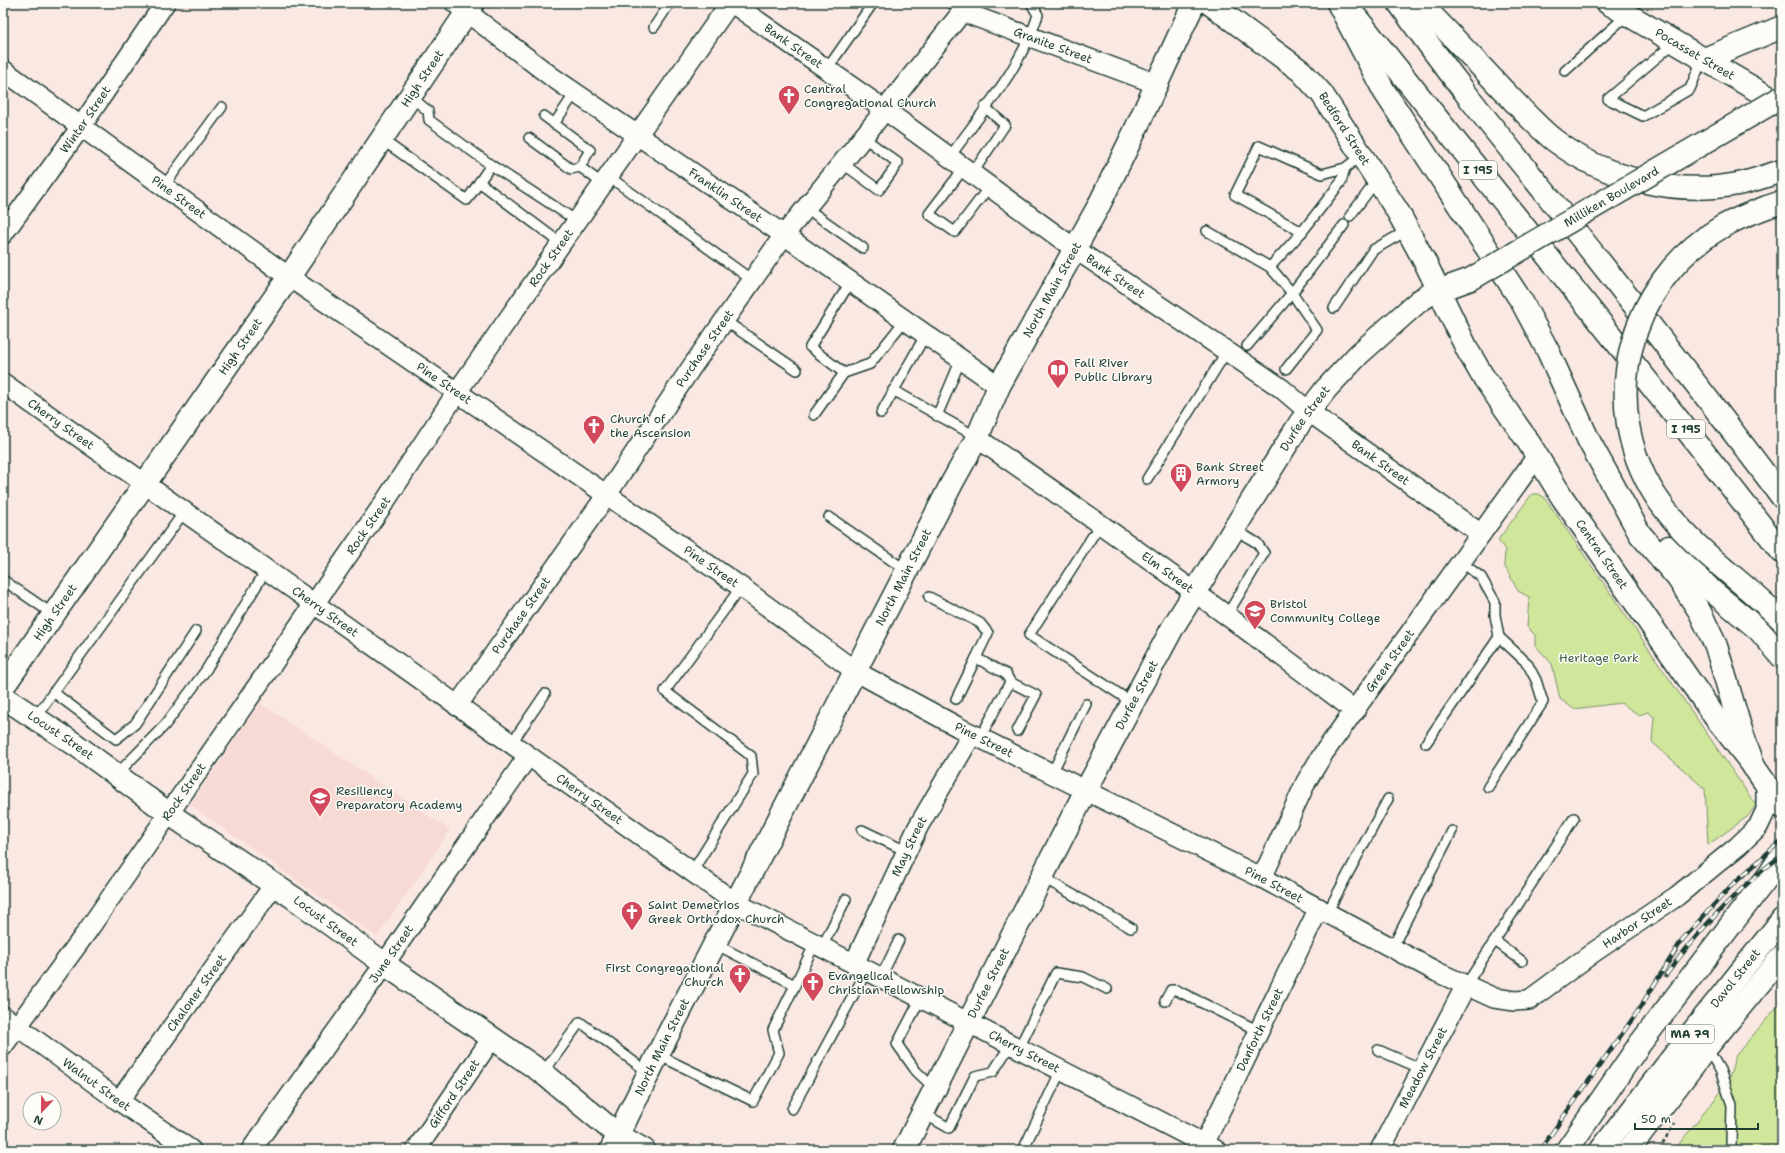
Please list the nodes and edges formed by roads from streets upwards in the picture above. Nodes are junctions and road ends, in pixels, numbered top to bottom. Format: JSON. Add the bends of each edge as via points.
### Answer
{"nodes":[{"id":1,"x":165,"y":3,"type":"edge"},
{"id":2,"x":731,"y":3,"type":"edge"},
{"id":3,"x":1194,"y":3,"type":"edge"},
{"id":4,"x":1209,"y":3,"type":"edge"},
{"id":5,"x":1338,"y":3,"type":"edge"},
{"id":6,"x":1346,"y":3,"type":"edge"},
{"id":7,"x":1399,"y":3,"type":"edge"},
{"id":8,"x":1420,"y":3,"type":"edge"},
{"id":9,"x":1608,"y":3,"type":"edge"},
{"id":10,"x":465,"y":6,"type":"edge"},
{"id":11,"x":961,"y":6,"type":"edge"},
{"id":12,"x":1782,"y":27,"type":"edge"},
{"id":13,"x":1702,"y":60,"type":"junction"},
{"id":14,"x":3,"y":70,"type":"edge"},
{"id":15,"x":1157,"y":84,"type":"junction"},
{"id":16,"x":1782,"y":97,"type":"edge"},
{"id":17,"x":1782,"y":105,"type":"edge"},
{"id":18,"x":885,"y":110,"type":"junction"},
{"id":19,"x":81,"y":126,"type":"junction"},
{"id":20,"x":636,"y":136,"type":"junction"},
{"id":21,"x":1782,"y":171,"type":"edge"},
{"id":22,"x":1775,"y":204,"type":"edge"},
{"id":23,"x":3,"y":234,"type":"edge"},
{"id":24,"x":784,"y":235,"type":"junction"},
{"id":25,"x":1075,"y":249,"type":"junction"},
{"id":26,"x":289,"y":277,"type":"junction"},
{"id":27,"x":1438,"y":290,"type":"junction"},
{"id":28,"x":3,"y":383,"type":"edge"},
{"id":29,"x":999,"y":386,"type":"junction"},
{"id":30,"x":457,"y":392,"type":"junction"},
{"id":31,"x":1308,"y":411,"type":"junction"},
{"id":32,"x":977,"y":438,"type":"junction"},
{"id":33,"x":1537,"y":456,"type":"junction"},
{"id":34,"x":1601,"y":462,"type":"junction"},
{"id":35,"x":146,"y":485,"type":"junction"},
{"id":36,"x":606,"y":496,"type":"junction"},
{"id":37,"x":1782,"y":497,"type":"edge"},
{"id":38,"x":1481,"y":534,"type":"junction"},
{"id":39,"x":1782,"y":552,"type":"edge"},
{"id":40,"x":1195,"y":591,"type":"junction"},
{"id":41,"x":313,"y":604,"type":"junction"},
{"id":42,"x":1782,"y":620,"type":"edge"},
{"id":43,"x":1782,"y":657,"type":"edge"},
{"id":44,"x":855,"y":671,"type":"junction"},
{"id":45,"x":3,"y":687,"type":"edge"},
{"id":46,"x":3,"y":697,"type":"edge"},
{"id":47,"x":457,"y":706,"type":"junction"},
{"id":48,"x":1355,"y":711,"type":"junction"},
{"id":49,"x":976,"y":736,"type":"junction"},
{"id":50,"x":528,"y":756,"type":"junction"},
{"id":51,"x":1760,"y":776,"type":"junction"},
{"id":52,"x":1086,"y":790,"type":"junction"},
{"id":53,"x":1782,"y":807,"type":"edge"},
{"id":54,"x":168,"y":813,"type":"junction"},
{"id":55,"x":1782,"y":855,"type":"edge"},
{"id":56,"x":1262,"y":878,"type":"junction"},
{"id":57,"x":274,"y":885,"type":"junction"},
{"id":58,"x":736,"y":903,"type":"junction"},
{"id":59,"x":1323,"y":911,"type":"junction"},
{"id":60,"x":1782,"y":920,"type":"edge"},
{"id":61,"x":1782,"y":956,"type":"edge"},
{"id":62,"x":385,"y":964,"type":"junction"},
{"id":63,"x":867,"y":970,"type":"junction"},
{"id":64,"x":1466,"y":985,"type":"junction"},
{"id":65,"x":10,"y":1021,"type":"edge"},
{"id":66,"x":969,"y":1023,"type":"junction"},
{"id":67,"x":492,"y":1038,"type":"junction"},
{"id":68,"x":3,"y":1046,"type":"edge"},
{"id":69,"x":120,"y":1101,"type":"junction"},
{"id":70,"x":614,"y":1143,"type":"edge"},
{"id":71,"x":171,"y":1144,"type":"edge"},
{"id":72,"x":1572,"y":1144,"type":"edge"},
{"id":73,"x":1207,"y":1148,"type":"edge"},
{"id":74,"x":191,"y":1150,"type":"edge"},
{"id":75,"x":251,"y":1150,"type":"edge"},
{"id":76,"x":416,"y":1150,"type":"edge"},
{"id":77,"x":644,"y":1150,"type":"edge"},
{"id":78,"x":904,"y":1150,"type":"edge"},
{"id":79,"x":1380,"y":1150,"type":"edge"},
{"id":80,"x":1601,"y":1150,"type":"edge"},
{"id":81,"x":1629,"y":1150,"type":"edge"}],
"edges":[{"from":1,"to":19,"type":"street","name":"Winter Street"},
{"from":2,"to":18,"type":"street","name":"Bank Street"},
{"from":2,"to":20,"type":"street","name":"Rock Street"},
{"from":3,"to":15,"type":"main road","name":"North Main Street"},
{"from":4,"to":27,"type":"main road","name":"Bedford Street","via":[[1309,79],[1324,98],[1354,162],[1377,179],[1408,230]]},
{"from":5,"to":34,"type":"main road","via":[[1384,91],[1522,302]]},
{"from":6,"to":39,"type":"main road","number":"I 195"},
{"from":7,"to":37,"type":"main road","number":"I 195","via":[[1468,96],[1695,381]]},
{"from":8,"to":21,"type":"main road","via":[[1538,126],[1591,163],[1629,178],[1684,188],[1738,184]]},
{"from":9,"to":13,"type":"main road","name":"Pocasset Street"},
{"from":10,"to":20,"type":"street","name":"Franklin Street","via":[[575,93]]},
{"from":10,"to":26,"type":"main road","name":"High Street","via":[[410,96]]},
{"from":11,"to":15,"type":"street","name":"Granite Street","via":[[1031,38]]},
{"from":11,"to":18,"type":"street","name":"Purchase Street"},
{"from":12,"to":13,"type":"main road"},
{"from":13,"to":17,"type":"main road","name":"Pocasset Street"},
{"from":14,"to":19,"type":"street","name":"Pine Street"},
{"from":15,"to":25,"type":"main road","name":"North Main Street"},
{"from":16,"to":27,"type":"main road","name":"Milliken Boulevard","bridge":true,"via":[[1465,282]]},
{"from":18,"to":24,"type":"street","name":"Purchase Street"},
{"from":18,"to":25,"type":"street","name":"Bank Street"},
{"from":19,"to":23,"type":"street","name":"Winter Street"},
{"from":19,"to":26,"type":"street","name":"Pine Street"},
{"from":20,"to":24,"type":"street","name":"Franklin Street"},
{"from":20,"to":30,"type":"street","name":"Rock Street"},
{"from":22,"to":42,"type":"main road","bridge":true,"via":[[1720,229],[1682,259],[1661,283],[1646,307],[1634,337],[1626,368],[1625,398],[1629,432],[1639,465],[1655,495],[1684,532]]},
{"from":24,"to":29,"type":"street","name":"Franklin Street"},
{"from":24,"to":36,"type":"street","name":"Purchase Street"},
{"from":25,"to":29,"type":"main road","name":"North Main Street"},
{"from":25,"to":31,"type":"street","name":"Bank Street","via":[[1281,388]]},
{"from":26,"to":30,"type":"street","name":"Pine Street"},
{"from":26,"to":35,"type":"main road","name":"High Street"},
{"from":27,"to":31,"type":"main road","name":"Durfee Street","via":[[1419,301],[1371,342]]},
{"from":27,"to":33,"type":"main road","name":"Central Street","via":[[1482,375]]},
{"from":28,"to":35,"type":"street","name":"Cherry Street"},
{"from":29,"to":32,"type":"main road","name":"North Main Street"},
{"from":30,"to":36,"type":"street","name":"Pine Street"},
{"from":30,"to":41,"type":"street","name":"Rock Street","via":[[382,506]]},
{"from":31,"to":38,"type":"street","name":"Bank Street"},
{"from":31,"to":40,"type":"main road","name":"Durfee Street"},
{"from":32,"to":40,"type":"street","name":"Elm Street"},
{"from":32,"to":44,"type":"main road","name":"North Main Street"},
{"from":33,"to":38,"type":"street","name":"Green Street"},
{"from":33,"to":51,"type":"main road","name":"Central Street","via":[[1715,717]]},
{"from":34,"to":43,"type":"main road","via":[[1684,564],[1759,630]]},
{"from":34,"to":51,"type":"main road","via":[[1640,534],[1690,595],[1709,629]]},
{"from":35,"to":41,"type":"street","name":"Cherry Street"},
{"from":35,"to":45,"type":"main road","name":"High Street"},
{"from":36,"to":44,"type":"street","name":"Pine Street","via":[[741,587]]},
{"from":36,"to":47,"type":"street","name":"Purchase Street"},
{"from":38,"to":48,"type":"street","name":"Green Street"},
{"from":40,"to":48,"type":"street","name":"Elm Street"},
{"from":40,"to":52,"type":"main road","name":"Durfee Street","via":[[1173,627]]},
{"from":41,"to":47,"type":"street","name":"Cherry Street"},
{"from":41,"to":54,"type":"street","name":"Rock Street"},
{"from":44,"to":49,"type":"street","name":"Pine Street"},
{"from":44,"to":58,"type":"main road","name":"North Main Street"},
{"from":46,"to":54,"type":"main road","name":"Locust Street"},
{"from":47,"to":50,"type":"street","name":"Cherry Street"},
{"from":48,"to":56,"type":"street","name":"Green Street","via":[[1306,782]]},
{"from":49,"to":52,"type":"street","name":"Pine Street"},
{"from":49,"to":63,"type":"street","name":"May Street","via":[[918,827],[906,851]]},
{"from":50,"to":58,"type":"street","name":"Cherry Street"},
{"from":50,"to":62,"type":"street","name":"June Street"},
{"from":51,"to":53,"type":"main road","name":"Central Street"},
{"from":51,"to":64,"type":"street","name":"Harbor Street","via":[[1767,804],[1765,816],[1758,827],[1676,896],[1529,1000],[1494,998]]},
{"from":52,"to":56,"type":"street","name":"Pine Street"},
{"from":52,"to":66,"type":"main road","name":"Durfee Street"},
{"from":54,"to":57,"type":"main road","name":"Locust Street"},
{"from":54,"to":65,"type":"street","name":"Rock Street","via":[[86,933]]},
{"from":55,"to":72,"type":"main road","via":[[1638,1045]]},
{"from":56,"to":59,"type":"street","name":"Pine Street"},
{"from":57,"to":62,"type":"main road","name":"Locust Street"},
{"from":57,"to":69,"type":"street","name":"Chaloner Street"},
{"from":58,"to":63,"type":"street","name":"Cherry Street"},
{"from":58,"to":70,"type":"main road","name":"North Main Street"},
{"from":59,"to":64,"type":"street","name":"Pine Street"},
{"from":59,"to":73,"type":"street","name":"Danforth Street","via":[[1259,1031]]},
{"from":60,"to":80,"type":"main road","name":"Davol Street","number":"MA 79"},
{"from":61,"to":81,"type":"main road","name":"Davol Street","number":"MA 79"},
{"from":62,"to":67,"type":"main road","name":"Locust Street"},
{"from":62,"to":75,"type":"street","name":"June Street"},
{"from":63,"to":66,"type":"street","name":"Cherry Street"},
{"from":64,"to":79,"type":"street","name":"Meadow Street"},
{"from":65,"to":68,"type":"street","name":"Rock Street"},
{"from":65,"to":69,"type":"street","name":"Walnut Street"},
{"from":66,"to":73,"type":"street","name":"Cherry Street"},
{"from":66,"to":78,"type":"main road","name":"Durfee Street"},
{"from":67,"to":70,"type":"main road","name":"Locust Street","via":[[543,1074]]},
{"from":67,"to":76,"type":"street","name":"Gifford Street"},
{"from":69,"to":71,"type":"street","name":"Walnut Street"},
{"from":70,"to":77,"type":"main road","name":"Locust Street"},
{"from":71,"to":74,"type":"street","name":"Walnut Street"}]}
